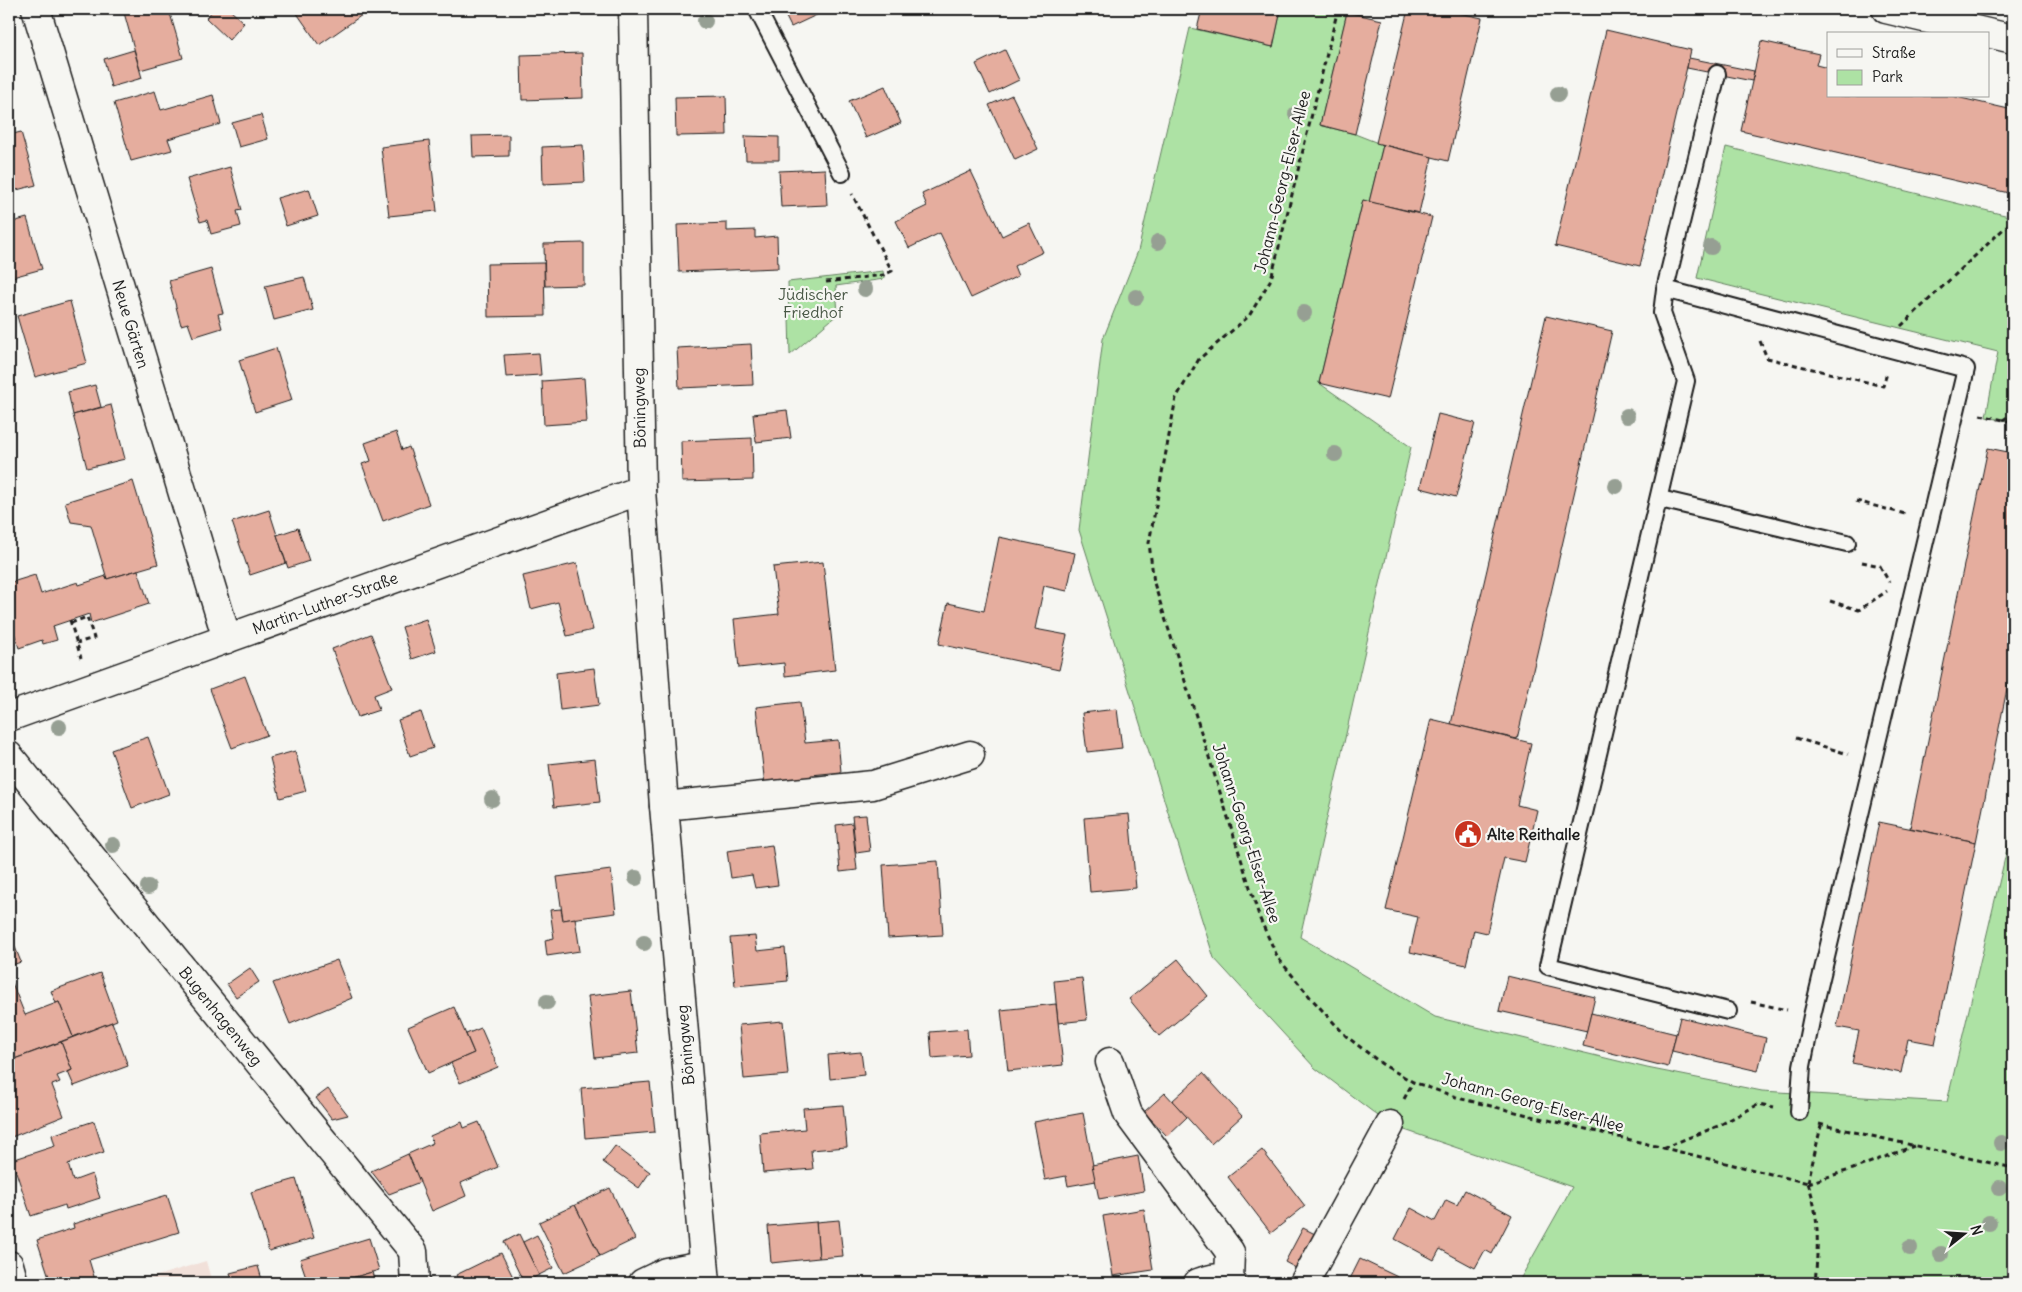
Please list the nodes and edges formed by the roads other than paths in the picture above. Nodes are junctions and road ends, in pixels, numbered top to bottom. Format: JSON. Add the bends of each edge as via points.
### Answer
{"nodes":[{"id":1,"x":36,"y":9,"type":"edge"},
{"id":2,"x":633,"y":9,"type":"edge"},
{"id":3,"x":757,"y":9,"type":"edge"},
{"id":4,"x":1886,"y":9,"type":"edge"},
{"id":5,"x":1983,"y":32,"type":"edge"},
{"id":6,"x":1990,"y":34,"type":"edge"},
{"id":7,"x":2013,"y":39,"type":"edge"},
{"id":8,"x":1717,"y":74,"type":"dead end"},
{"id":9,"x":842,"y":173,"type":"road end"},
{"id":10,"x":1665,"y":289,"type":"junction"},
{"id":11,"x":641,"y":490,"type":"junction"},
{"id":12,"x":1660,"y":499,"type":"junction"},
{"id":13,"x":1846,"y":543,"type":"dead end"},
{"id":14,"x":227,"y":638,"type":"junction"},
{"id":15,"x":9,"y":717,"type":"edge"},
{"id":16,"x":970,"y":755,"type":"dead end"},
{"id":17,"x":9,"y":756,"type":"edge"},
{"id":18,"x":664,"y":806,"type":"junction"},
{"id":19,"x":1728,"y":1011,"type":"dead end"},
{"id":20,"x":1110,"y":1062,"type":"dead end"},
{"id":21,"x":1799,"y":1112,"type":"dead end"},
{"id":22,"x":1390,"y":1126,"type":"dead end"},
{"id":23,"x":9,"y":1264,"type":"edge"},
{"id":24,"x":705,"y":1274,"type":"edge"},
{"id":25,"x":1230,"y":1282,"type":"edge"},
{"id":26,"x":14,"y":1283,"type":"edge"},
{"id":27,"x":415,"y":1283,"type":"edge"},
{"id":28,"x":643,"y":1283,"type":"edge"},
{"id":29,"x":1198,"y":1283,"type":"edge"},
{"id":30,"x":1304,"y":1283,"type":"edge"}],
"edges":[{"from":1,"to":14,"type":"street","name":"Neue Gärten"},
{"from":2,"to":11,"type":"street","name":"Böningweg"},
{"from":3,"to":9,"type":"lane"},
{"from":4,"to":5,"type":"street"},
{"from":6,"to":7,"type":"street"},
{"from":8,"to":10,"type":"lane"},
{"from":10,"to":12,"type":"lane","via":[[1662,313],[1686,381]]},
{"from":10,"to":21,"type":"lane","via":[[1966,369],[1812,1016],[1802,1066]]},
{"from":11,"to":14,"type":"street","name":"Martin-Luther-Straße"},
{"from":11,"to":18,"type":"street","name":"Böningweg"},
{"from":12,"to":13,"type":"lane"},
{"from":12,"to":19,"type":"lane","via":[[1548,966]]},
{"from":14,"to":15,"type":"street","name":"Martin-Luther-Straße"},
{"from":16,"to":18,"type":"street","via":[[873,785]]},
{"from":17,"to":27,"type":"street","name":"Bugenhagenweg","via":[[413,1251]]},
{"from":18,"to":24,"type":"street","name":"Böningweg"},
{"from":20,"to":25,"type":"street","via":[[1128,1114],[1230,1252]]},
{"from":22,"to":30,"type":"street"},
{"from":23,"to":26,"type":"street"},
{"from":24,"to":28,"type":"street","via":[[666,1272]]},
{"from":25,"to":29,"type":"street","via":[[1212,1278]]}]}
